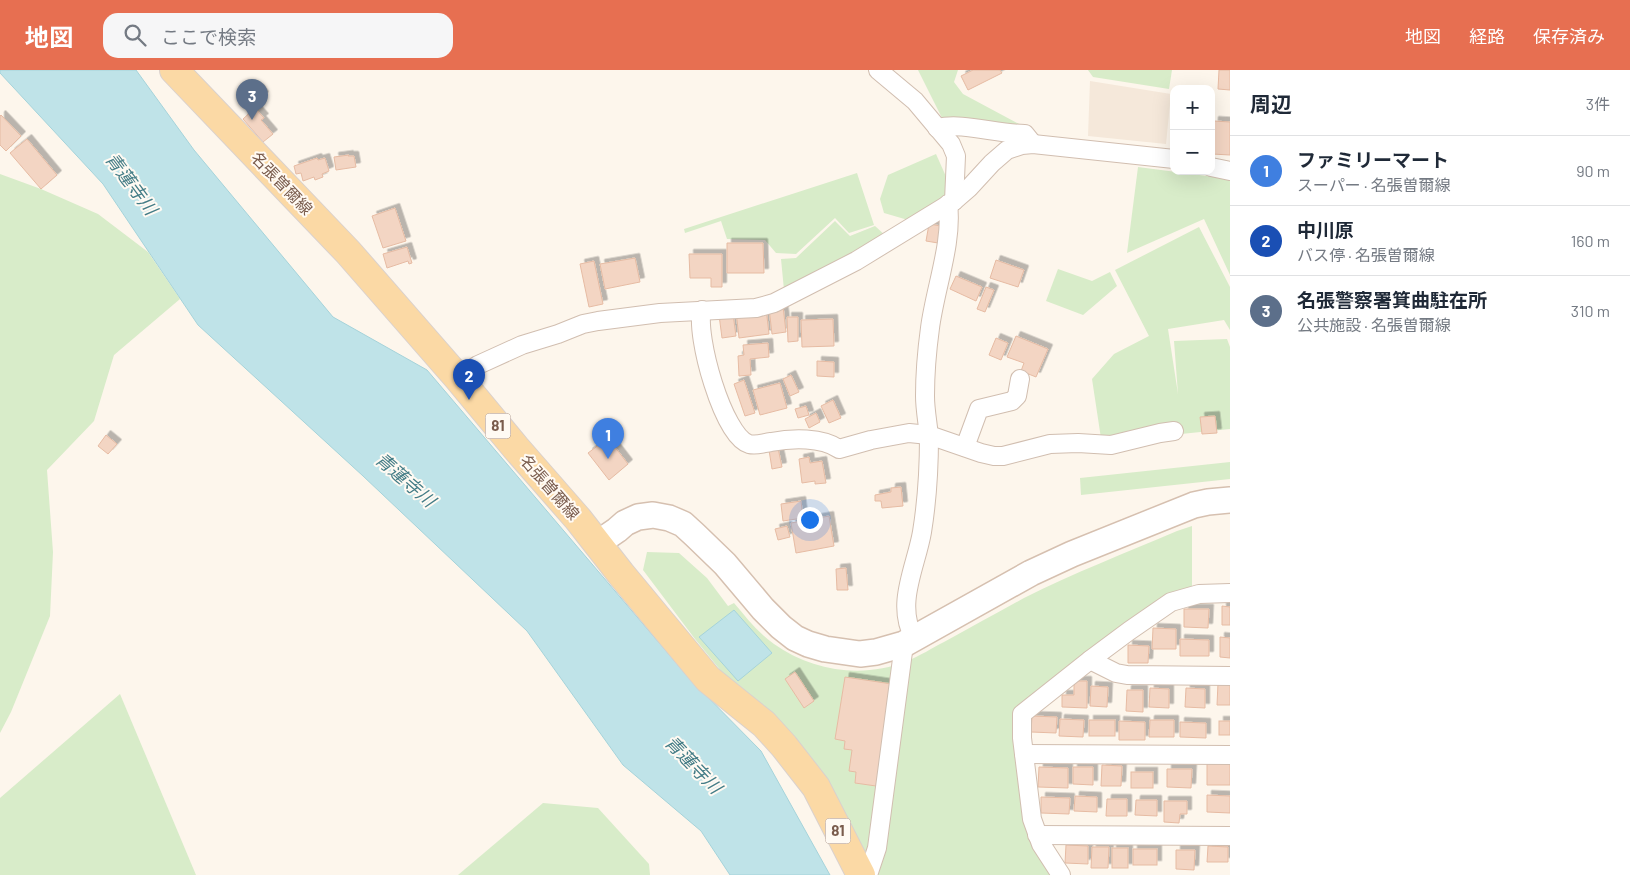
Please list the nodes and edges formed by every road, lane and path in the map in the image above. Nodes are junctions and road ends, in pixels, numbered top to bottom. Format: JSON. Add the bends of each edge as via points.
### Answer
{"nodes":[{"id":1,"x":174,"y":70,"type":"edge"},
{"id":2,"x":878,"y":70,"type":"edge"},
{"id":3,"x":937,"y":128,"type":"junction"},
{"id":4,"x":1033,"y":144,"type":"junction"},
{"id":5,"x":1170,"y":159,"type":"edge"},
{"id":6,"x":1215,"y":168,"type":"edge"},
{"id":7,"x":1230,"y":171,"type":"edge"},
{"id":8,"x":951,"y":202,"type":"junction"},
{"id":9,"x":702,"y":310,"type":"junction"},
{"id":10,"x":458,"y":378,"type":"junction"},
{"id":11,"x":1020,"y":379,"type":"dead end"},
{"id":12,"x":1174,"y":431,"type":"dead end"},
{"id":13,"x":929,"y":435,"type":"junction"},
{"id":14,"x":965,"y":447,"type":"junction"},
{"id":15,"x":1230,"y":500,"type":"edge"},
{"id":16,"x":598,"y":544,"type":"junction"},
{"id":17,"x":1230,"y":593,"type":"edge"},
{"id":18,"x":909,"y":641,"type":"junction"},
{"id":19,"x":1090,"y":660,"type":"junction"},
{"id":20,"x":1230,"y":676,"type":"edge"},
{"id":21,"x":1024,"y":754,"type":"junction"},
{"id":22,"x":1230,"y":754,"type":"edge"},
{"id":23,"x":1038,"y":835,"type":"junction"},
{"id":24,"x":1230,"y":836,"type":"edge"},
{"id":25,"x":861,"y":875,"type":"edge"},
{"id":26,"x":868,"y":875,"type":"edge"},
{"id":27,"x":1061,"y":875,"type":"edge"}],
"edges":[{"from":1,"to":10,"type":"main road","name":"名張曽爾線","number":"81","via":[[348,252]]},
{"from":2,"to":3,"type":"street","via":[[915,102]]},
{"from":3,"to":4,"type":"street","via":[[947,126],[1025,134]]},
{"from":3,"to":8,"type":"street","via":[[951,144],[956,156]]},
{"from":4,"to":5,"type":"street"},
{"from":4,"to":8,"type":"street","via":[[1008,150]]},
{"from":6,"to":7,"type":"street"},
{"from":8,"to":9,"type":"street","via":[[856,261],[774,303],[756,308]]},
{"from":8,"to":13,"type":"street","via":[[930,330],[925,396]]},
{"from":9,"to":10,"type":"street","via":[[582,324],[522,345]]},
{"from":9,"to":13,"type":"street","via":[[700,319],[707,366],[725,414],[743,442],[756,445],[817,440],[839,449],[909,433]]},
{"from":10,"to":16,"type":"main road","name":"名張曽爾線","number":"81"},
{"from":11,"to":14,"type":"street","via":[[1017,396],[1012,401],[978,409]]},
{"from":12,"to":14,"type":"street","via":[[1111,445],[1050,444],[1003,456]]},
{"from":13,"to":14,"type":"street"},
{"from":13,"to":18,"type":"street","via":[[922,533],[906,604]]},
{"from":15,"to":18,"type":"street","via":[[1194,505],[1072,554],[1031,573]]},
{"from":16,"to":18,"type":"street","via":[[638,517],[669,518],[683,524],[695,535],[762,609],[795,638],[824,649],[860,654]]},
{"from":16,"to":25,"type":"main road","name":"名張曽爾線","number":"81","via":[[708,679],[764,724],[799,763],[816,786]]},
{"from":17,"to":19,"type":"street","via":[[1199,594],[1171,602]]},
{"from":18,"to":26,"type":"street","via":[[877,848]]},
{"from":19,"to":20,"type":"street","via":[[1127,675]]},
{"from":19,"to":21,"type":"street","via":[[1022,714]]},
{"from":21,"to":22,"type":"street"},
{"from":21,"to":23,"type":"street","via":[[1032,819]]},
{"from":23,"to":24,"type":"street"},
{"from":23,"to":27,"type":"street"}]}
